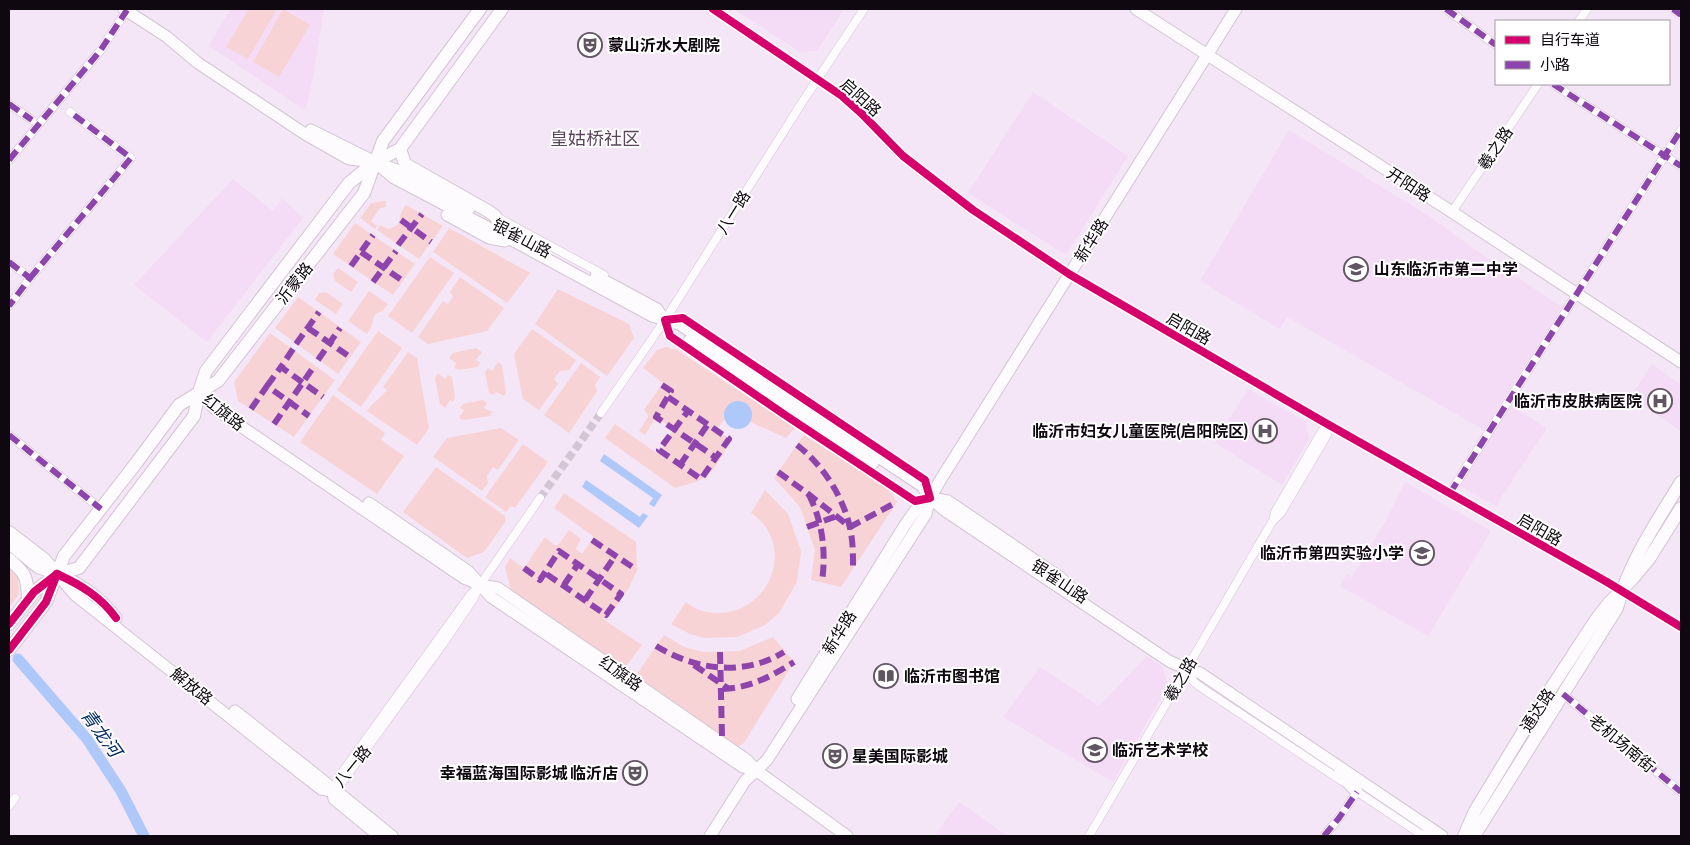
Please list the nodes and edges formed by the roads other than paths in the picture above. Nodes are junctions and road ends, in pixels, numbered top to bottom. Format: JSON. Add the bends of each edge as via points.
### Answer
{"nodes":[{"id":1,"x":126,"y":9,"type":"edge"},
{"id":2,"x":480,"y":9,"type":"edge"},
{"id":3,"x":502,"y":9,"type":"edge"},
{"id":4,"x":713,"y":9,"type":"edge"},
{"id":5,"x":864,"y":9,"type":"edge"},
{"id":6,"x":1136,"y":9,"type":"edge"},
{"id":7,"x":1236,"y":9,"type":"edge"},
{"id":8,"x":1446,"y":9,"type":"edge"},
{"id":9,"x":1587,"y":9,"type":"edge"},
{"id":10,"x":1672,"y":9,"type":"edge"},
{"id":11,"x":1681,"y":15,"type":"edge"},
{"id":12,"x":1580,"y":20,"type":"edge"},
{"id":13,"x":1495,"y":44,"type":"edge"},
{"id":14,"x":1207,"y":55,"type":"junction"},
{"id":15,"x":819,"y":79,"type":"junction"},
{"id":16,"x":1537,"y":85,"type":"edge"},
{"id":17,"x":1554,"y":85,"type":"edge"},
{"id":18,"x":9,"y":104,"type":"edge"},
{"id":19,"x":70,"y":112,"type":"dead end"},
{"id":20,"x":32,"y":120,"type":"dead end"},
{"id":21,"x":1681,"y":130,"type":"edge"},
{"id":22,"x":400,"y":149,"type":"junction"},
{"id":23,"x":1665,"y":156,"type":"junction"},
{"id":24,"x":9,"y":160,"type":"edge"},
{"id":25,"x":375,"y":162,"type":"junction"},
{"id":26,"x":1681,"y":166,"type":"edge"},
{"id":27,"x":1452,"y":212,"type":"junction"},
{"id":28,"x":498,"y":221,"type":"junction"},
{"id":29,"x":489,"y":238,"type":"junction"},
{"id":30,"x":523,"y":246,"type":"junction"},
{"id":31,"x":9,"y":262,"type":"edge"},
{"id":32,"x":1069,"y":274,"type":"junction"},
{"id":33,"x":30,"y":278,"type":"junction"},
{"id":34,"x":1576,"y":293,"type":"junction"},
{"id":35,"x":9,"y":306,"type":"edge"},
{"id":36,"x":665,"y":320,"type":"junction"},
{"id":37,"x":1681,"y":362,"type":"edge"},
{"id":38,"x":199,"y":392,"type":"junction"},
{"id":39,"x":601,"y":413,"type":"tunnel mouth"},
{"id":40,"x":1328,"y":424,"type":"junction"},
{"id":41,"x":9,"y":435,"type":"edge"},
{"id":42,"x":1681,"y":482,"type":"edge"},
{"id":43,"x":1450,"y":493,"type":"junction"},
{"id":44,"x":540,"y":498,"type":"tunnel mouth"},
{"id":45,"x":930,"y":498,"type":"junction"},
{"id":46,"x":1681,"y":508,"type":"edge"},
{"id":47,"x":101,"y":509,"type":"junction"},
{"id":48,"x":9,"y":532,"type":"edge"},
{"id":49,"x":9,"y":543,"type":"edge"},
{"id":50,"x":9,"y":559,"type":"edge"},
{"id":51,"x":57,"y":574,"type":"junction"},
{"id":52,"x":480,"y":585,"type":"junction"},
{"id":53,"x":1621,"y":591,"type":"junction"},
{"id":54,"x":28,"y":598,"type":"junction"},
{"id":55,"x":9,"y":624,"type":"edge"},
{"id":56,"x":1681,"y":627,"type":"edge"},
{"id":57,"x":12,"y":646,"type":"edge"},
{"id":58,"x":1186,"y":669,"type":"junction"},
{"id":59,"x":1563,"y":694,"type":"junction"},
{"id":60,"x":1335,"y":768,"type":"junction"},
{"id":61,"x":1352,"y":770,"type":"junction"},
{"id":62,"x":756,"y":771,"type":"junction"},
{"id":63,"x":332,"y":791,"type":"junction"},
{"id":64,"x":1357,"y":792,"type":"junction"},
{"id":65,"x":1681,"y":792,"type":"edge"},
{"id":66,"x":15,"y":798,"type":"dead end"},
{"id":67,"x":9,"y":806,"type":"edge"},
{"id":68,"x":379,"y":836,"type":"edge"},
{"id":69,"x":392,"y":836,"type":"edge"},
{"id":70,"x":710,"y":836,"type":"edge"},
{"id":71,"x":718,"y":836,"type":"edge"},
{"id":72,"x":847,"y":836,"type":"edge"},
{"id":73,"x":1089,"y":836,"type":"edge"},
{"id":74,"x":1324,"y":836,"type":"edge"},
{"id":75,"x":1428,"y":836,"type":"edge"},
{"id":76,"x":1438,"y":836,"type":"edge"},
{"id":77,"x":1464,"y":836,"type":"edge"},
{"id":78,"x":1474,"y":836,"type":"edge"}],
"edges":[{"from":1,"to":24,"type":"street","via":[[100,51]]},
{"from":1,"to":25,"type":"main road","name":"银雀山路","via":[[307,128]]},
{"from":2,"to":25,"type":"main road","name":"沂蒙路","via":[[383,141]]},
{"from":3,"to":22,"type":"main road","name":"沂蒙路"},
{"from":4,"to":15,"type":"street","name":"启阳路"},
{"from":5,"to":15,"type":"street","name":"八一路"},
{"from":6,"to":14,"type":"main road","name":"开阳路"},
{"from":7,"to":14,"type":"main road","name":"新华路"},
{"from":8,"to":13,"type":"street"},
{"from":9,"to":12,"type":"street"},
{"from":10,"to":11,"type":"street"},
{"from":14,"to":27,"type":"main road","name":"开阳路"},
{"from":14,"to":32,"type":"main road","name":"新华路"},
{"from":15,"to":32,"type":"street","name":"启阳路","via":[[861,113],[918,168],[972,210]]},
{"from":15,"to":36,"type":"street","name":"八一路"},
{"from":16,"to":27,"type":"street","name":"羲之路"},
{"from":17,"to":23,"type":"street"},
{"from":18,"to":20,"type":"street"},
{"from":19,"to":33,"type":"street","via":[[131,158]]},
{"from":21,"to":23,"type":"street"},
{"from":22,"to":25,"type":"main road","name":"沂蒙路"},
{"from":22,"to":28,"type":"main road","via":[[404,164],[409,168]]},
{"from":23,"to":26,"type":"street"},
{"from":23,"to":34,"type":"street"},
{"from":25,"to":28,"type":"main road","name":"银雀山路"},
{"from":25,"to":29,"type":"main road","via":[[389,184]]},
{"from":25,"to":30,"type":"main road","name":"银雀山路","via":[[394,178]]},
{"from":25,"to":38,"type":"main road","name":"沂蒙路","via":[[349,183],[206,371]]},
{"from":25,"to":38,"type":"main road","name":"沂蒙路","via":[[364,193],[218,381]]},
{"from":27,"to":34,"type":"main road","name":"开阳路"},
{"from":28,"to":36,"type":"main road","name":"银雀山路","via":[[657,309]]},
{"from":29,"to":30,"type":"main road"},
{"from":29,"to":36,"type":"street","via":[[511,245],[650,320]]},
{"from":30,"to":36,"type":"main road","name":"银雀山路"},
{"from":31,"to":33,"type":"street"},
{"from":32,"to":40,"type":"street","name":"启阳路"},
{"from":32,"to":45,"type":"main road","name":"新华路"},
{"from":33,"to":35,"type":"street"},
{"from":34,"to":37,"type":"main road","name":"开阳路"},
{"from":34,"to":43,"type":"street"},
{"from":36,"to":39,"type":"street","name":"八一路"},
{"from":36,"to":45,"type":"main road","name":"银雀山路","via":[[674,331]]},
{"from":38,"to":47,"type":"main road","name":"沂蒙路","via":[[179,405]]},
{"from":38,"to":51,"type":"main road","name":"沂蒙路","via":[[194,416],[79,568]]},
{"from":38,"to":52,"type":"main road","name":"红旗路","via":[[468,571]]},
{"from":40,"to":43,"type":"street","name":"启阳路"},
{"from":40,"to":58,"type":"street","name":"羲之路"},
{"from":41,"to":47,"type":"street"},
{"from":42,"to":53,"type":"main road","name":"通达路","via":[[1638,552]]},
{"from":43,"to":53,"type":"street","name":"启阳路"},
{"from":44,"to":52,"type":"street","name":"八一路"},
{"from":45,"to":58,"type":"main road","name":"银雀山路","via":[[1161,656]]},
{"from":45,"to":58,"type":"main road","name":"银雀山路","via":[[948,501]]},
{"from":45,"to":62,"type":"main road","name":"新华路","via":[[926,514],[767,760]]},
{"from":46,"to":53,"type":"main road","name":"通达路","via":[[1649,559]]},
{"from":47,"to":51,"type":"main road","name":"沂蒙路","via":[[64,556]]},
{"from":48,"to":51,"type":"main road","name":"解放路","via":[[44,559]]},
{"from":49,"to":51,"type":"main road","name":"解放路","via":[[38,567]]},
{"from":50,"to":54,"type":"main road","via":[[27,578]]},
{"from":51,"to":54,"type":"main road","name":"沂蒙路"},
{"from":51,"to":57,"type":"main road","name":"沂蒙路","via":[[46,602]]},
{"from":51,"to":63,"type":"main road","name":"解放路","via":[[82,586],[108,606],[116,618],[303,764]]},
{"from":51,"to":63,"type":"main road","name":"解放路","via":[[75,595],[299,772],[321,789]]},
{"from":52,"to":62,"type":"main road","name":"红旗路","via":[[492,597],[743,768]]},
{"from":52,"to":63,"type":"street","name":"八一路","via":[[432,647]]},
{"from":53,"to":56,"type":"street","name":"启阳路"},
{"from":53,"to":59,"type":"main road","name":"通达路","via":[[1617,608]]},
{"from":53,"to":77,"type":"main road","name":"通达路","via":[[1595,621],[1529,722],[1475,811]]},
{"from":54,"to":55,"type":"main road","name":"沂蒙路"},
{"from":58,"to":60,"type":"main road","name":"银雀山路","via":[[1200,673]]},
{"from":58,"to":61,"type":"street","via":[[1202,669]]},
{"from":58,"to":64,"type":"street","via":[[1199,686]]},
{"from":58,"to":73,"type":"street","name":"羲之路"},
{"from":59,"to":65,"type":"street","name":"老机场南街"},
{"from":59,"to":78,"type":"main road","name":"通达路"},
{"from":60,"to":61,"type":"main road"},
{"from":60,"to":64,"type":"main road"},
{"from":60,"to":76,"type":"main road","name":"银雀山路"},
{"from":61,"to":76,"type":"street","via":[[1430,824]]},
{"from":62,"to":70,"type":"main road","name":"新华路","via":[[745,781]]},
{"from":62,"to":71,"type":"main road","name":"新华路","via":[[751,785]]},
{"from":62,"to":72,"type":"main road","name":"红旗路"},
{"from":63,"to":68,"type":"main road","name":"解放路","via":[[334,799]]},
{"from":63,"to":69,"type":"main road","name":"解放路","via":[[339,793]]},
{"from":64,"to":74,"type":"street"},
{"from":64,"to":75,"type":"street"},
{"from":66,"to":67,"type":"street"}]}
